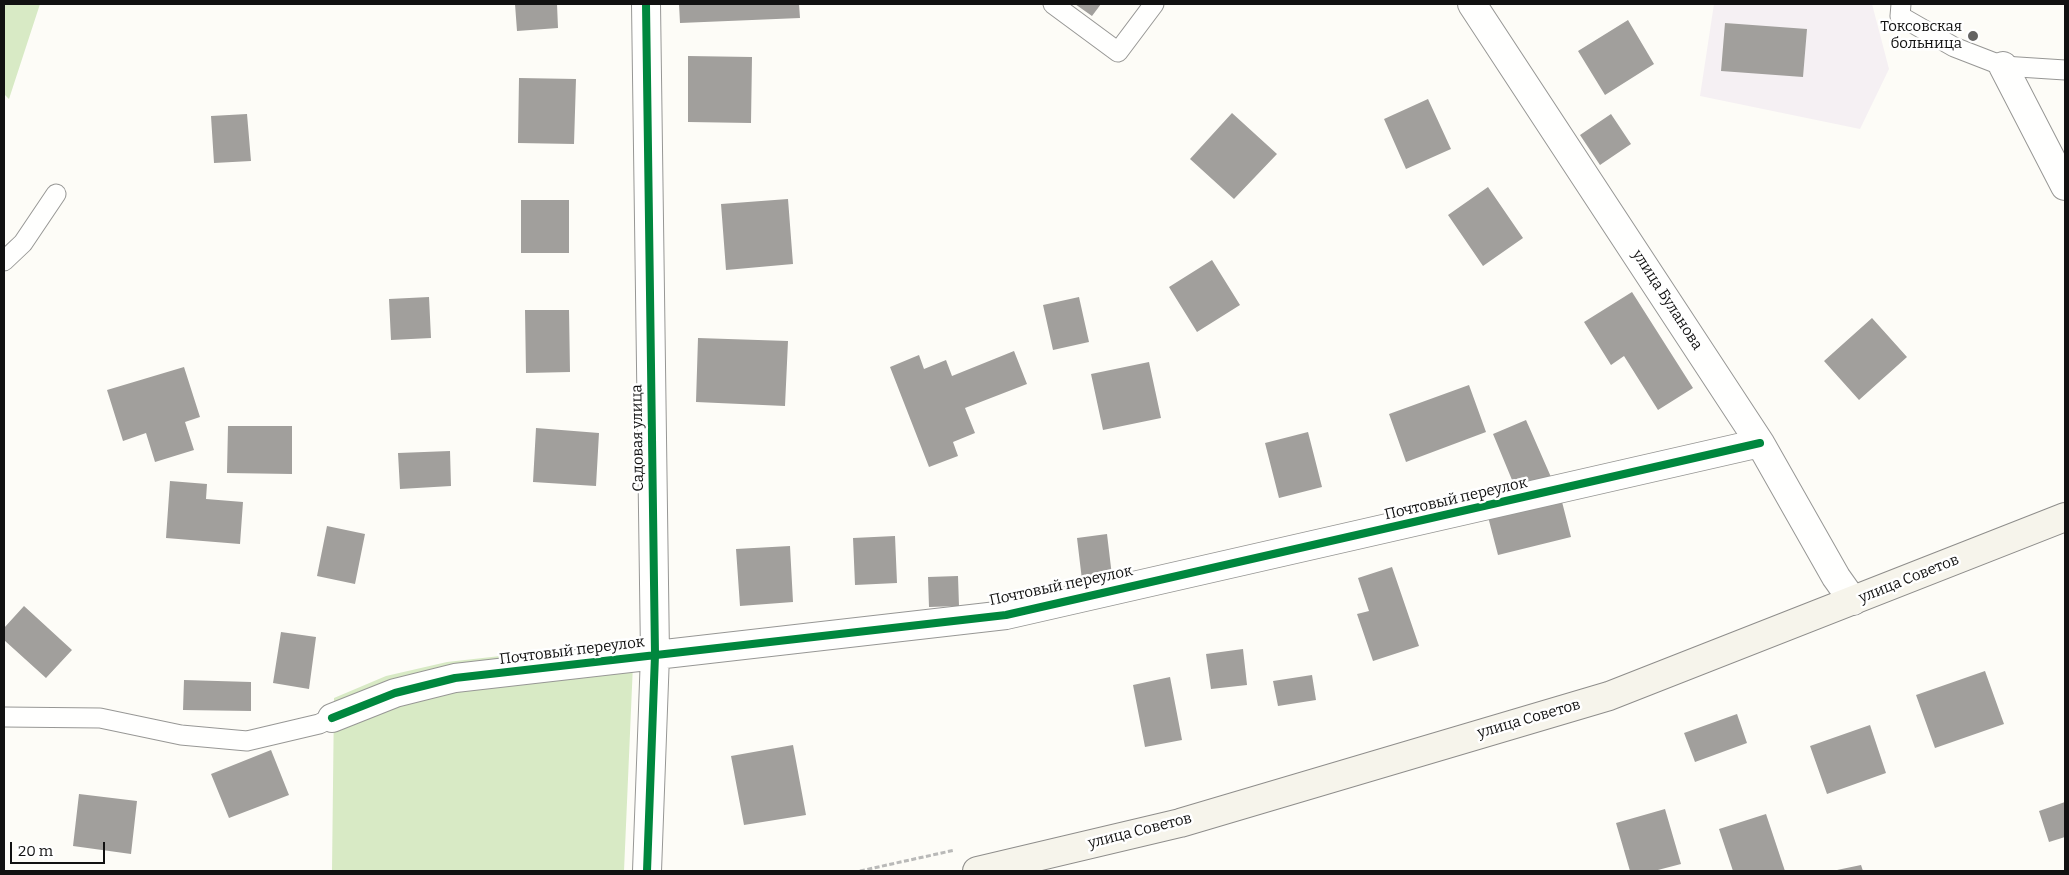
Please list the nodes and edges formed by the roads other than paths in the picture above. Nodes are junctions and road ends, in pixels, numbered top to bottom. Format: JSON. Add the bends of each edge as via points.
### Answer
{"nodes":[{"id":1,"x":646,"y":4,"type":"edge"},
{"id":2,"x":1053,"y":4,"type":"edge"},
{"id":3,"x":1154,"y":4,"type":"edge"},
{"id":4,"x":1472,"y":4,"type":"edge"},
{"id":5,"x":1901,"y":4,"type":"edge"},
{"id":6,"x":2003,"y":66,"type":"junction"},
{"id":7,"x":2065,"y":70,"type":"edge"},
{"id":8,"x":2065,"y":186,"type":"edge"},
{"id":9,"x":56,"y":194,"type":"dead end"},
{"id":10,"x":4,"y":261,"type":"edge"},
{"id":11,"x":1760,"y":443,"type":"junction"},
{"id":12,"x":2065,"y":517,"type":"edge"},
{"id":13,"x":1853,"y":602,"type":"junction"},
{"id":14,"x":655,"y":655,"type":"junction"},
{"id":15,"x":4,"y":717,"type":"edge"},
{"id":16,"x":332,"y":718,"type":"joint"},
{"id":17,"x":647,"y":871,"type":"edge"},
{"id":18,"x":977,"y":871,"type":"edge"}],
"edges":[{"from":1,"to":14,"type":"street","name":"Садовая улица"},
{"from":2,"to":3,"type":"lane","via":[[1118,52]]},
{"from":4,"to":11,"type":"street","name":"улица Буланова"},
{"from":5,"to":6,"type":"lane","via":[[1900,16],[1954,47]]},
{"from":6,"to":7,"type":"lane"},
{"from":6,"to":8,"type":"street"},
{"from":9,"to":10,"type":"lane","via":[[22,243]]},
{"from":11,"to":13,"type":"street","name":"улица Буланова"},
{"from":11,"to":14,"type":"street","name":"Почтовый переулок","via":[[1006,615]]},
{"from":12,"to":13,"type":"main road","name":"улица Советов"},
{"from":13,"to":18,"type":"main road","name":"улица Советов","via":[[1609,696],[1180,823]]},
{"from":14,"to":16,"type":"street","name":"Почтовый переулок","via":[[456,678],[395,693]]},
{"from":14,"to":17,"type":"street","name":"Садовая улица"},
{"from":15,"to":16,"type":"lane","via":[[100,718],[180,735],[248,741]]}]}
